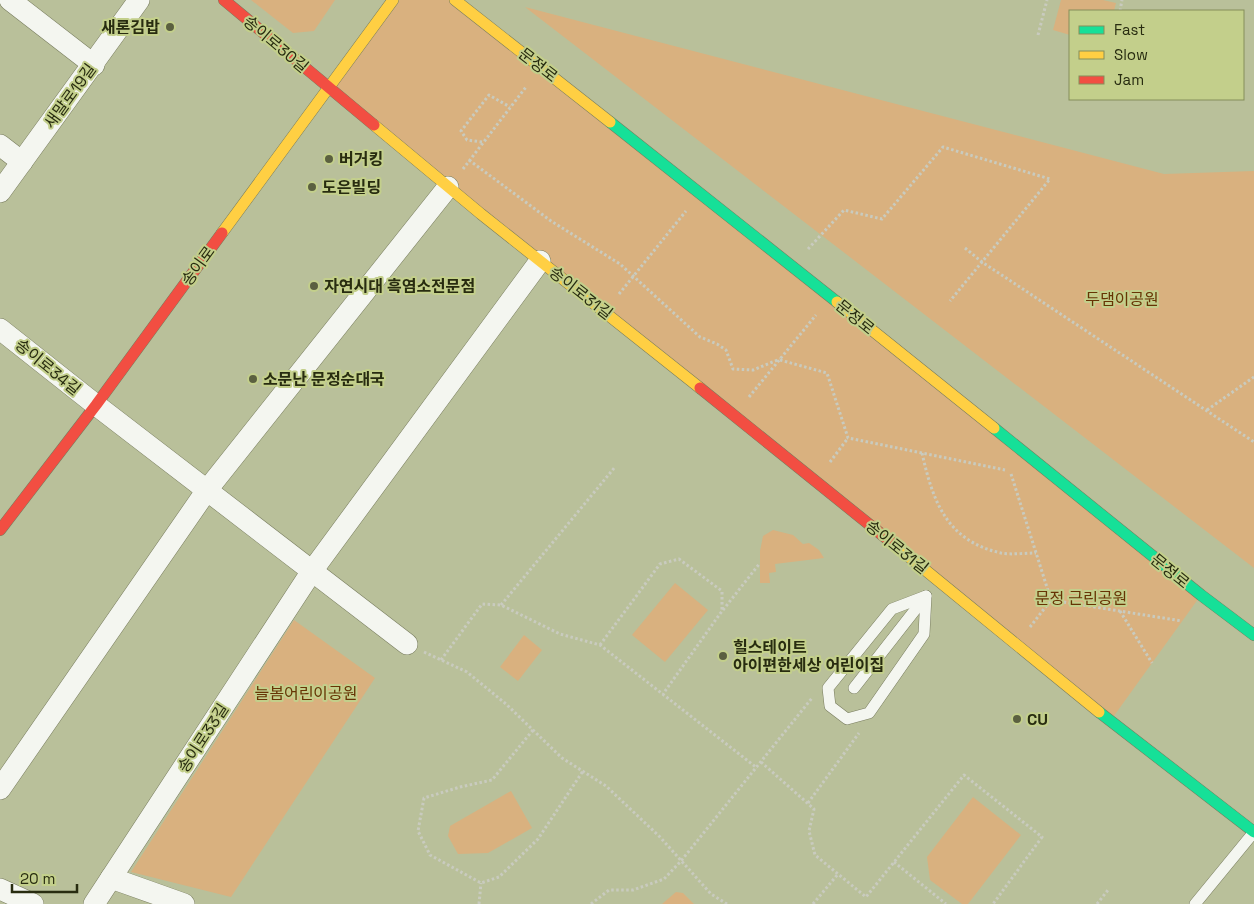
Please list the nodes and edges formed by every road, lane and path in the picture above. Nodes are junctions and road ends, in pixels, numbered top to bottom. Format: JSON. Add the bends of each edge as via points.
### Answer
{"nodes":[{"id":1,"x":10,"y":0,"type":"edge"},
{"id":2,"x":140,"y":0,"type":"edge"},
{"id":3,"x":224,"y":0,"type":"edge"},
{"id":4,"x":393,"y":0,"type":"edge"},
{"id":5,"x":455,"y":0,"type":"edge"},
{"id":6,"x":1047,"y":0,"type":"edge"},
{"id":7,"x":1038,"y":35,"type":"dead end"},
{"id":8,"x":94,"y":65,"type":"junction"},
{"id":9,"x":541,"y":68,"type":"junction"},
{"id":10,"x":329,"y":88,"type":"junction"},
{"id":11,"x":510,"y":107,"type":"junction"},
{"id":12,"x":483,"y":142,"type":"junction"},
{"id":13,"x":0,"y":145,"type":"edge"},
{"id":14,"x":469,"y":160,"type":"junction"},
{"id":15,"x":22,"y":162,"type":"junction"},
{"id":16,"x":448,"y":187,"type":"junction"},
{"id":17,"x":0,"y":192,"type":"edge"},
{"id":18,"x":700,"y":194,"type":"junction"},
{"id":19,"x":965,"y":248,"type":"dead end"},
{"id":20,"x":540,"y":261,"type":"junction"},
{"id":21,"x":982,"y":262,"type":"junction"},
{"id":22,"x":793,"y":266,"type":"junction"},
{"id":23,"x":633,"y":277,"type":"junction"},
{"id":24,"x":831,"y":297,"type":"junction"},
{"id":25,"x":950,"y":301,"type":"dead end"},
{"id":26,"x":605,"y":312,"type":"junction"},
{"id":27,"x":0,"y":329,"type":"edge"},
{"id":28,"x":780,"y":359,"type":"junction"},
{"id":29,"x":1254,"y":379,"type":"edge"},
{"id":30,"x":96,"y":405,"type":"junction"},
{"id":31,"x":1207,"y":410,"type":"junction"},
{"id":32,"x":735,"y":415,"type":"junction"},
{"id":33,"x":1254,"y":442,"type":"edge"},
{"id":34,"x":922,"y":453,"type":"junction"},
{"id":35,"x":615,"y":467,"type":"dead end"},
{"id":36,"x":207,"y":490,"type":"junction"},
{"id":37,"x":0,"y":530,"type":"edge"},
{"id":38,"x":1036,"y":553,"type":"junction"},
{"id":39,"x":760,"y":564,"type":"dead end"},
{"id":40,"x":312,"y":571,"type":"junction"},
{"id":41,"x":938,"y":581,"type":"junction"},
{"id":42,"x":926,"y":596,"type":"junction"},
{"id":43,"x":1051,"y":600,"type":"junction"},
{"id":44,"x":501,"y":605,"type":"junction"},
{"id":45,"x":722,"y":611,"type":"junction"},
{"id":46,"x":1119,"y":611,"type":"junction"},
{"id":47,"x":1182,"y":621,"type":"dead end"},
{"id":48,"x":1254,"y":634,"type":"edge"},
{"id":49,"x":407,"y":644,"type":"joint"},
{"id":50,"x":1016,"y":644,"type":"junction"},
{"id":51,"x":600,"y":645,"type":"junction"},
{"id":52,"x":441,"y":660,"type":"junction"},
{"id":53,"x":1152,"y":663,"type":"dead end"},
{"id":54,"x":854,"y":688,"type":"dead end"},
{"id":55,"x":662,"y":694,"type":"junction"},
{"id":56,"x":816,"y":694,"type":"dead end"},
{"id":57,"x":533,"y":730,"type":"junction"},
{"id":58,"x":762,"y":762,"type":"junction"},
{"id":59,"x":757,"y":768,"type":"junction"},
{"id":60,"x":583,"y":771,"type":"junction"},
{"id":61,"x":0,"y":789,"type":"edge"},
{"id":62,"x":1254,"y":832,"type":"edge"},
{"id":63,"x":681,"y":862,"type":"junction"},
{"id":64,"x":894,"y":862,"type":"junction"},
{"id":65,"x":838,"y":874,"type":"junction"},
{"id":66,"x":111,"y":878,"type":"junction"},
{"id":67,"x":481,"y":883,"type":"junction"},
{"id":68,"x":0,"y":889,"type":"edge"},
{"id":69,"x":1108,"y":890,"type":"dead end"},
{"id":70,"x":33,"y":904,"type":"edge"},
{"id":71,"x":94,"y":904,"type":"edge"},
{"id":72,"x":184,"y":904,"type":"edge"},
{"id":73,"x":479,"y":904,"type":"edge"},
{"id":74,"x":591,"y":904,"type":"edge"},
{"id":75,"x":726,"y":904,"type":"edge"},
{"id":76,"x":813,"y":904,"type":"edge"},
{"id":77,"x":946,"y":904,"type":"edge"},
{"id":78,"x":992,"y":904,"type":"edge"},
{"id":79,"x":1097,"y":904,"type":"edge"},
{"id":80,"x":1195,"y":904,"type":"edge"}],
"edges":[{"from":1,"to":8,"type":"street"},
{"from":2,"to":8,"type":"street","name":"새말로19길"},
{"from":3,"to":10,"type":"street","name":"송이로30길"},
{"from":4,"to":10,"type":"street","name":"송이로"},
{"from":5,"to":9,"type":"street","name":"문정로"},
{"from":6,"to":7,"type":"path"},
{"from":8,"to":15,"type":"street","name":"새말로19길"},
{"from":9,"to":11,"type":"path"},
{"from":9,"to":18,"type":"street","name":"문정로"},
{"from":10,"to":16,"type":"street","name":"송이로31길"},
{"from":10,"to":30,"type":"street","name":"송이로"},
{"from":11,"to":12,"type":"path"},
{"from":11,"to":12,"type":"path","via":[[489,95],[461,131],[467,140]]},
{"from":12,"to":14,"type":"path"},
{"from":13,"to":15,"type":"street"},
{"from":14,"to":16,"type":"path"},
{"from":14,"to":23,"type":"path","via":[[551,221],[620,264]]},
{"from":15,"to":17,"type":"street","name":"새말로19길"},
{"from":16,"to":20,"type":"street","name":"송이로31길"},
{"from":16,"to":36,"type":"street"},
{"from":18,"to":22,"type":"street","name":"문정로"},
{"from":18,"to":23,"type":"path"},
{"from":19,"to":21,"type":"path"},
{"from":20,"to":26,"type":"street","name":"송이로31길"},
{"from":20,"to":40,"type":"street","name":"송이로31길"},
{"from":21,"to":22,"type":"path","via":[[1050,179],[943,147],[882,219],[844,210]]},
{"from":21,"to":25,"type":"path"},
{"from":21,"to":31,"type":"path"},
{"from":22,"to":24,"type":"street","name":"문정로"},
{"from":23,"to":26,"type":"path"},
{"from":23,"to":28,"type":"path","via":[[700,337],[726,350],[733,369],[754,370]]},
{"from":24,"to":28,"type":"path"},
{"from":24,"to":48,"type":"street","name":"문정로","via":[[1193,590]]},
{"from":26,"to":32,"type":"street","name":"송이로31길"},
{"from":27,"to":30,"type":"street","name":"송이로34길"},
{"from":28,"to":32,"type":"path"},
{"from":28,"to":34,"type":"path","via":[[827,373],[848,438]]},
{"from":29,"to":31,"type":"path"},
{"from":30,"to":36,"type":"street"},
{"from":30,"to":37,"type":"street","name":"송이로"},
{"from":31,"to":33,"type":"path"},
{"from":32,"to":41,"type":"street","name":"송이로31길"},
{"from":34,"to":38,"type":"path","via":[[928,482],[938,506],[952,526],[974,544],[1002,553]]},
{"from":34,"to":38,"type":"path","via":[[1010,471]]},
{"from":35,"to":44,"type":"path"},
{"from":36,"to":40,"type":"street"},
{"from":36,"to":61,"type":"street"},
{"from":38,"to":43,"type":"path"},
{"from":39,"to":45,"type":"path"},
{"from":40,"to":49,"type":"street"},
{"from":40,"to":66,"type":"street","name":"송이로33길"},
{"from":41,"to":42,"type":"lane"},
{"from":41,"to":50,"type":"street","name":"송이로31길"},
{"from":42,"to":42,"type":"lane","via":[[892,609],[828,688],[830,706],[847,719],[869,713],[924,634]]},
{"from":42,"to":54,"type":"lane"},
{"from":43,"to":46,"type":"path"},
{"from":43,"to":50,"type":"path"},
{"from":44,"to":51,"type":"path","via":[[560,634]]},
{"from":44,"to":52,"type":"path","via":[[482,604]]},
{"from":45,"to":51,"type":"path","via":[[722,591],[679,558],[660,564]]},
{"from":45,"to":55,"type":"path"},
{"from":46,"to":47,"type":"path"},
{"from":46,"to":53,"type":"path"},
{"from":49,"to":52,"type":"path"},
{"from":50,"to":62,"type":"street","name":"송이로31길"},
{"from":51,"to":55,"type":"path"},
{"from":52,"to":57,"type":"path","via":[[467,672]]},
{"from":55,"to":59,"type":"path"},
{"from":56,"to":58,"type":"path"},
{"from":57,"to":60,"type":"path","via":[[562,758]]},
{"from":57,"to":67,"type":"path","via":[[492,780],[424,798],[418,831],[430,855]]},
{"from":58,"to":59,"type":"path"},
{"from":58,"to":65,"type":"path","via":[[814,809],[809,831],[816,855]]},
{"from":59,"to":63,"type":"path"},
{"from":60,"to":63,"type":"path","via":[[606,786],[660,837]]},
{"from":60,"to":67,"type":"path","via":[[538,839],[499,877]]},
{"from":62,"to":80,"type":"lane"},
{"from":63,"to":74,"type":"path","via":[[664,879],[633,890],[609,890]]},
{"from":63,"to":75,"type":"path","via":[[711,894]]},
{"from":64,"to":65,"type":"path","via":[[866,897]]},
{"from":64,"to":77,"type":"path"},
{"from":64,"to":78,"type":"path","via":[[964,775],[1042,837]]},
{"from":65,"to":76,"type":"path"},
{"from":66,"to":71,"type":"street","name":"송이로33길"},
{"from":66,"to":72,"type":"street"},
{"from":67,"to":73,"type":"path"},
{"from":68,"to":70,"type":"street"},
{"from":69,"to":79,"type":"path"}]}
